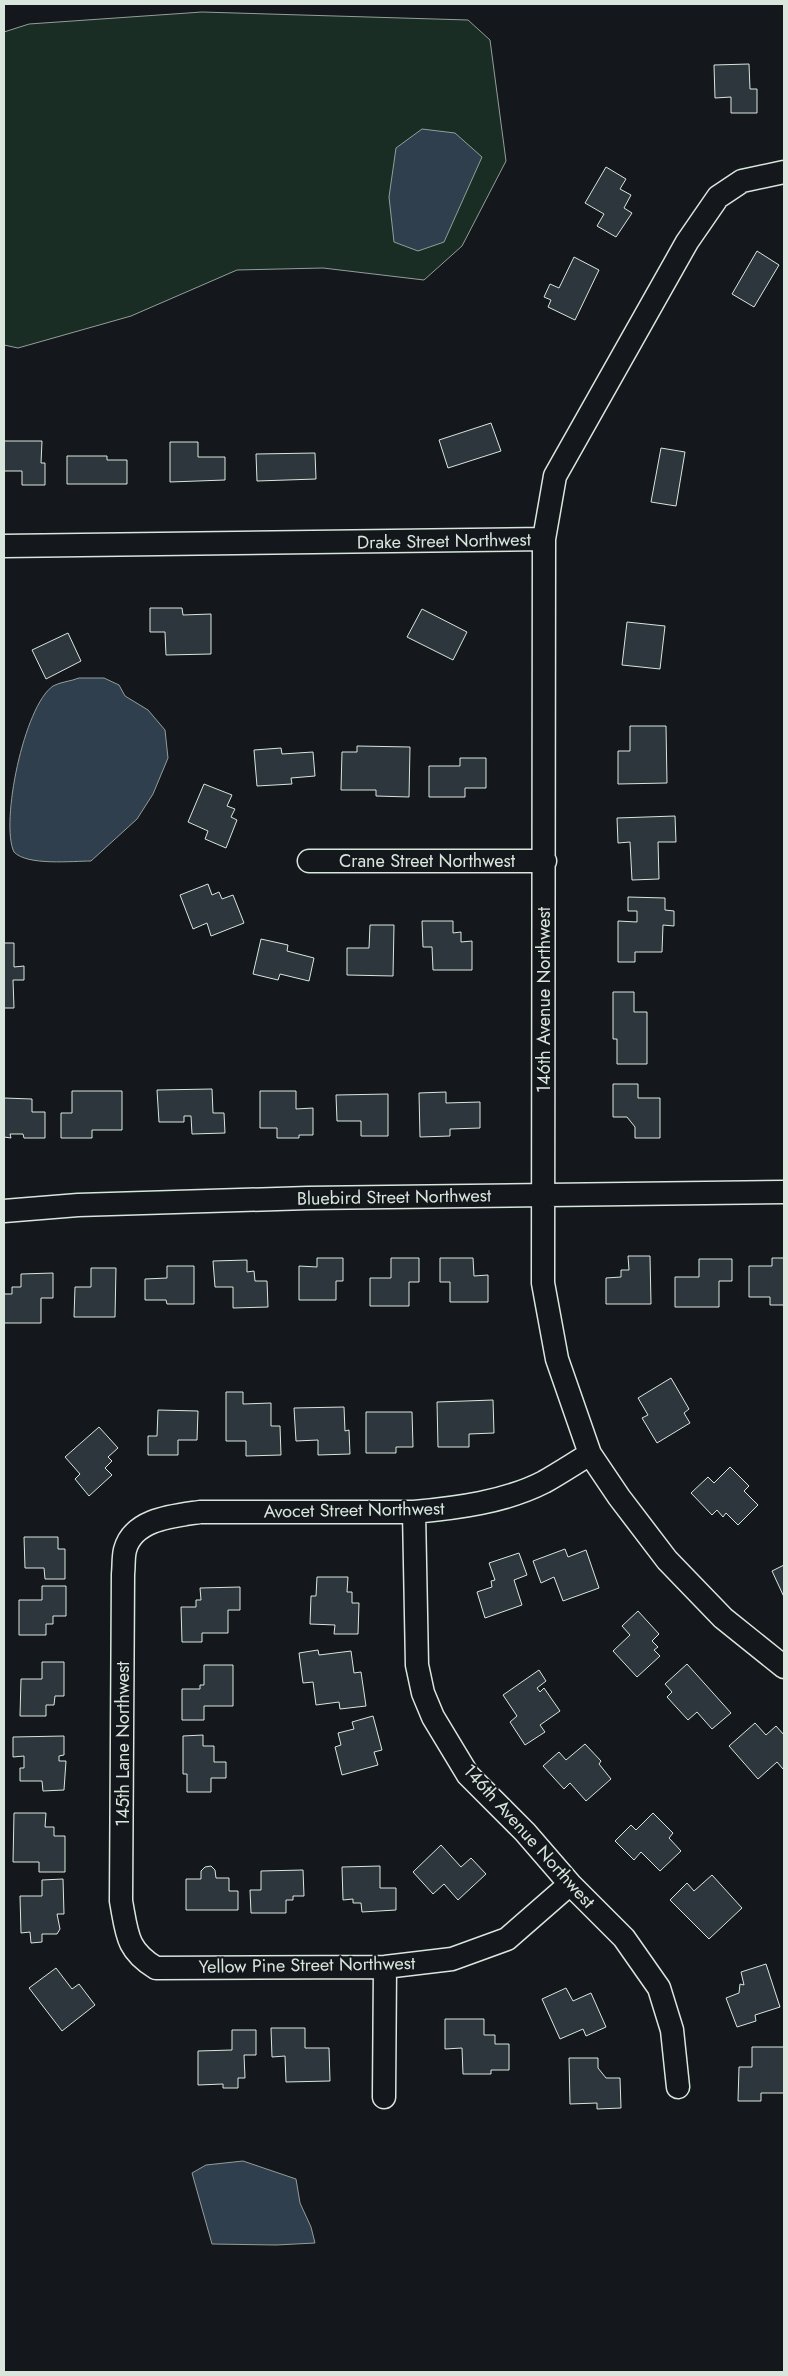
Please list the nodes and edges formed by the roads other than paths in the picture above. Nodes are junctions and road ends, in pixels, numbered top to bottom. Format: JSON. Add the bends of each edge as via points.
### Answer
{"nodes":[{"id":1,"x":784,"y":172,"type":"edge"},
{"id":2,"x":544,"y":539,"type":"junction"},
{"id":3,"x":4,"y":546,"type":"edge"},
{"id":4,"x":309,"y":861,"type":"dead end"},
{"id":5,"x":545,"y":861,"type":"junction"},
{"id":6,"x":784,"y":1192,"type":"edge"},
{"id":7,"x":544,"y":1196,"type":"junction"},
{"id":8,"x":4,"y":1212,"type":"edge"},
{"id":9,"x":590,"y":1454,"type":"junction"},
{"id":10,"x":414,"y":1512,"type":"junction"},
{"id":11,"x":138,"y":1528,"type":"joint"},
{"id":12,"x":784,"y":1666,"type":"edge"},
{"id":13,"x":570,"y":1884,"type":"junction"},
{"id":14,"x":141,"y":1959,"type":"joint"},
{"id":15,"x":385,"y":1967,"type":"junction"},
{"id":16,"x":678,"y":2087,"type":"dead end"},
{"id":17,"x":384,"y":2097,"type":"dead end"}],
"edges":[{"from":1,"to":2,"type":"street","name":"Drake Street Northwest","via":[[742,181],[718,197],[687,242],[555,476]]},
{"from":2,"to":3,"type":"street","name":"Drake Street Northwest"},
{"from":2,"to":5,"type":"street","name":"146th Avenue Northwest"},
{"from":4,"to":5,"type":"street","name":"Crane Street Northwest"},
{"from":5,"to":7,"type":"street","name":"146th Avenue Northwest"},
{"from":6,"to":7,"type":"street","name":"Bluebird Street Northwest"},
{"from":7,"to":8,"type":"street","name":"Bluebird Street Northwest","via":[[308,1198],[78,1205]]},
{"from":7,"to":9,"type":"street","name":"146th Avenue Northwest","via":[[543,1283],[557,1359]]},
{"from":9,"to":10,"type":"street","name":"Avocet Street Northwest","via":[[543,1482],[502,1498]]},
{"from":9,"to":12,"type":"street","name":"146th Avenue Northwest","via":[[667,1560],[723,1618]]},
{"from":10,"to":11,"type":"street","name":"Avocet Street Northwest","via":[[200,1512],[167,1517]]},
{"from":10,"to":13,"type":"street","name":"146th Avenue Northwest","via":[[417,1665],[433,1716],[468,1775],[525,1832]]},
{"from":11,"to":14,"type":"street","name":"145th Lane Northwest","via":[[125,1549],[123,1574],[121,1901],[128,1942]]},
{"from":13,"to":15,"type":"street","name":"Yellow Pine Street Northwest","via":[[507,1939],[452,1959]]},
{"from":13,"to":16,"type":"street","name":"146th Avenue Northwest","via":[[624,1938],[659,1988],[672,2030]]},
{"from":14,"to":15,"type":"street","name":"Yellow Pine Street Northwest","via":[[156,1968]]},
{"from":15,"to":17,"type":"street"}]}
